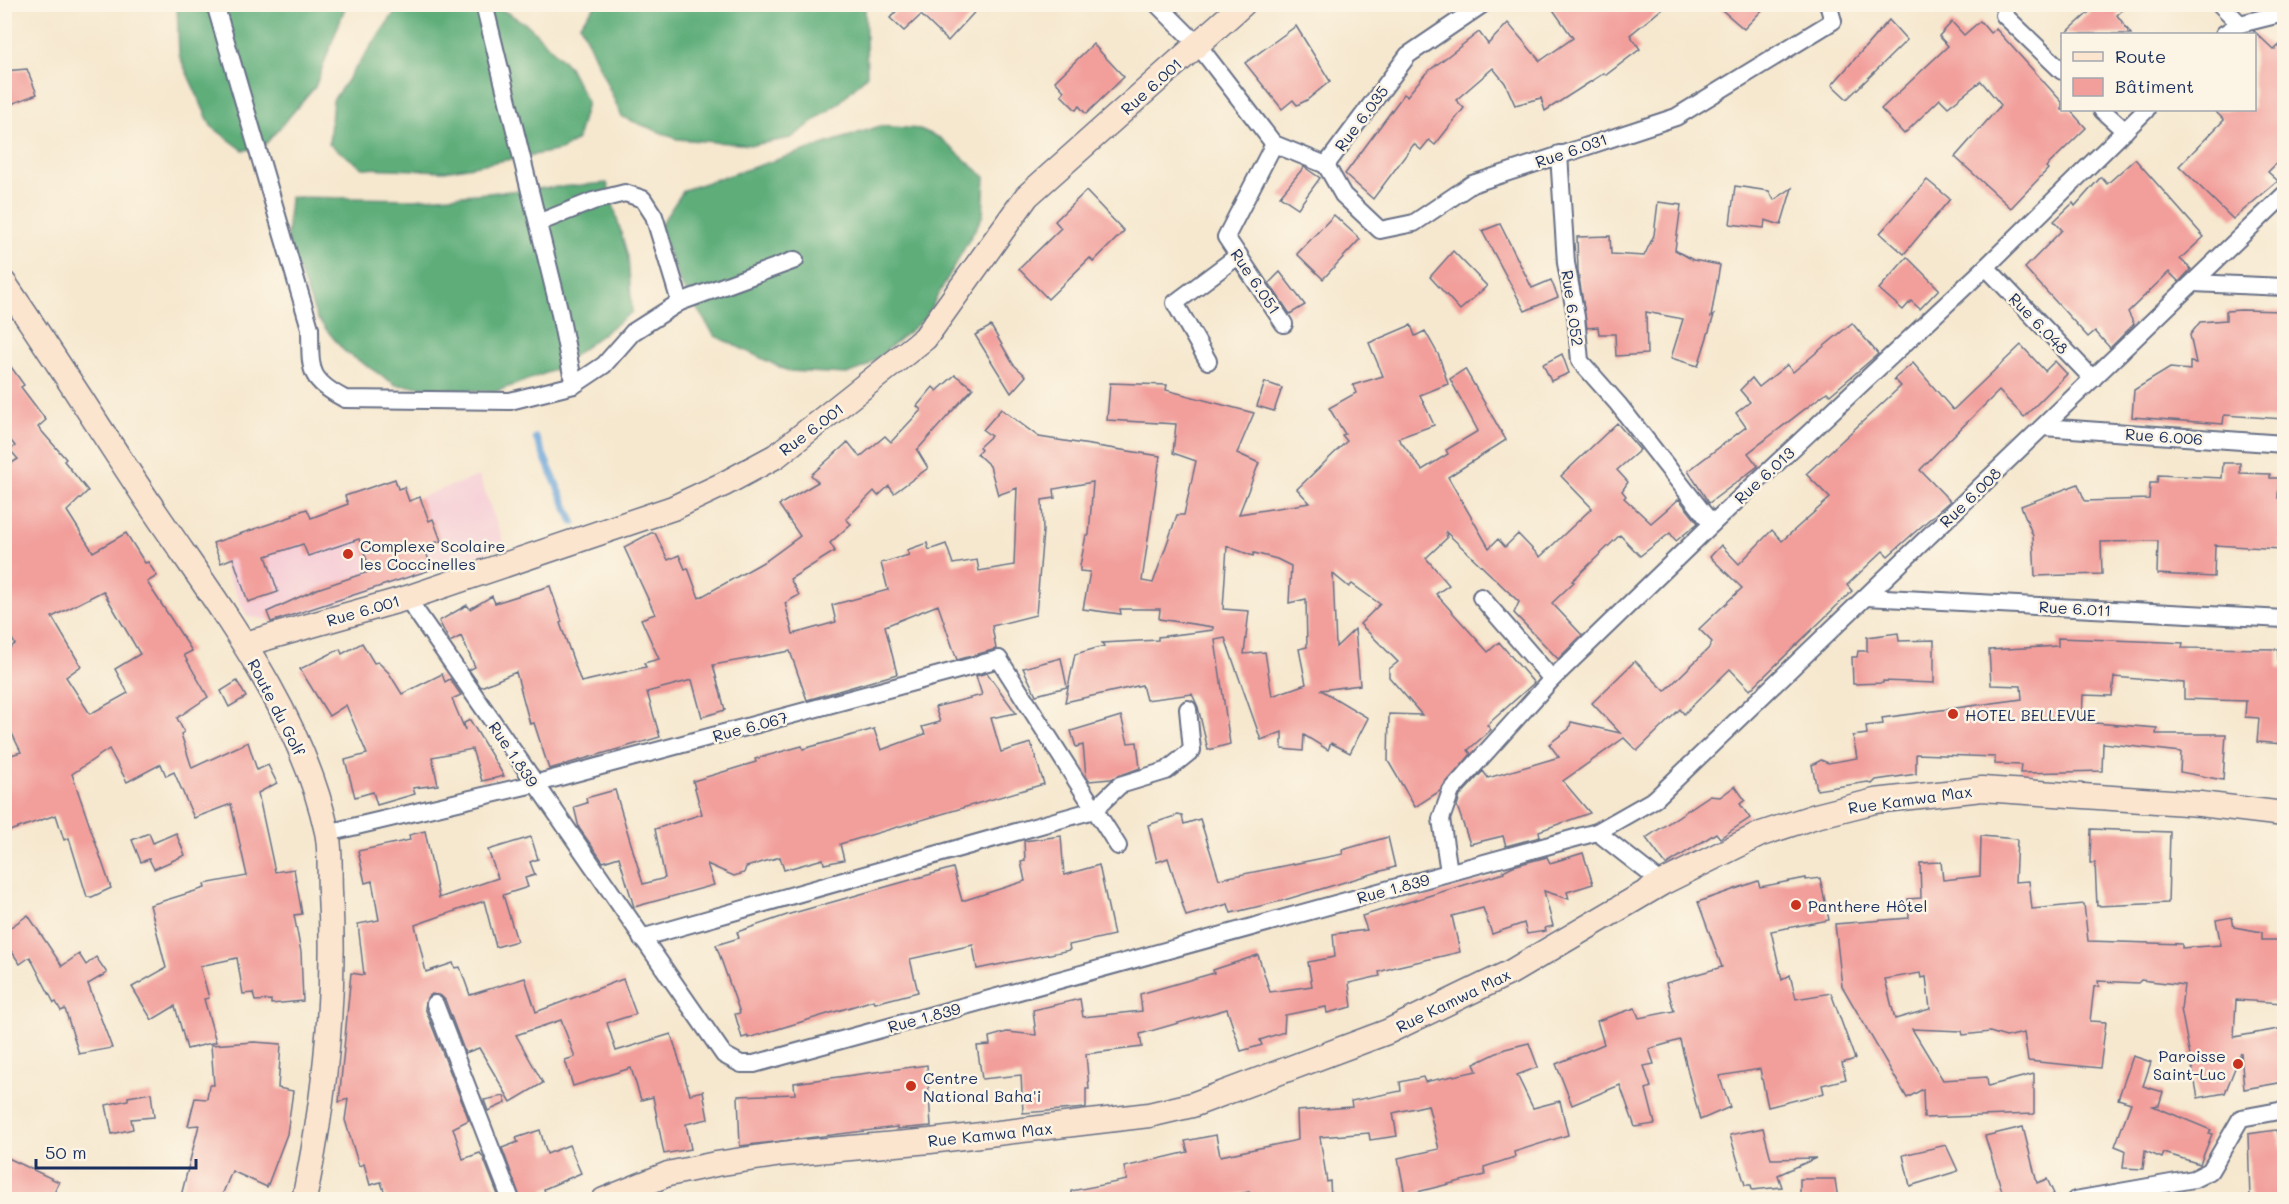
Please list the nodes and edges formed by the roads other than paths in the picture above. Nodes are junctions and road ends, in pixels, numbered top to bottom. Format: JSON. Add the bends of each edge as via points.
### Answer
{"nodes":[{"id":1,"x":215,"y":4,"type":"edge"},
{"id":2,"x":484,"y":4,"type":"edge"},
{"id":3,"x":1157,"y":4,"type":"edge"},
{"id":4,"x":1243,"y":4,"type":"edge"},
{"id":5,"x":1483,"y":4,"type":"edge"},
{"id":6,"x":1828,"y":4,"type":"edge"},
{"id":7,"x":2220,"y":4,"type":"edge"},
{"id":8,"x":2284,"y":13,"type":"edge"},
{"id":9,"x":2004,"y":15,"type":"dead end"},
{"id":10,"x":2240,"y":24,"type":"junction"},
{"id":11,"x":2226,"y":33,"type":"edge"},
{"id":12,"x":1198,"y":45,"type":"junction"},
{"id":13,"x":2061,"y":70,"type":"edge"},
{"id":14,"x":2103,"y":111,"type":"edge"},
{"id":15,"x":2145,"y":111,"type":"edge"},
{"id":16,"x":2125,"y":131,"type":"junction"},
{"id":17,"x":1274,"y":144,"type":"junction"},
{"id":18,"x":1559,"y":154,"type":"junction"},
{"id":19,"x":1326,"y":165,"type":"junction"},
{"id":20,"x":2284,"y":195,"type":"edge"},
{"id":21,"x":538,"y":223,"type":"junction"},
{"id":22,"x":1239,"y":255,"type":"junction"},
{"id":23,"x":795,"y":260,"type":"dead end"},
{"id":24,"x":1986,"y":267,"type":"junction"},
{"id":25,"x":4,"y":283,"type":"edge"},
{"id":26,"x":2193,"y":283,"type":"junction"},
{"id":27,"x":2284,"y":287,"type":"edge"},
{"id":28,"x":680,"y":302,"type":"junction"},
{"id":29,"x":1284,"y":324,"type":"dead end"},
{"id":30,"x":1208,"y":361,"type":"dead end"},
{"id":31,"x":2093,"y":379,"type":"junction"},
{"id":32,"x":574,"y":385,"type":"junction"},
{"id":33,"x":2043,"y":427,"type":"junction"},
{"id":34,"x":2284,"y":444,"type":"edge"},
{"id":35,"x":1712,"y":524,"type":"junction"},
{"id":36,"x":1481,"y":597,"type":"dead end"},
{"id":37,"x":1866,"y":597,"type":"junction"},
{"id":38,"x":407,"y":598,"type":"junction"},
{"id":39,"x":2284,"y":619,"type":"edge"},
{"id":40,"x":245,"y":644,"type":"junction"},
{"id":41,"x":1552,"y":679,"type":"junction"},
{"id":42,"x":1188,"y":709,"type":"dead end"},
{"id":43,"x":534,"y":784,"type":"junction"},
{"id":44,"x":1655,"y":799,"type":"joint"},
{"id":45,"x":1094,"y":810,"type":"junction"},
{"id":46,"x":2284,"y":814,"type":"edge"},
{"id":47,"x":1597,"y":832,"type":"junction"},
{"id":48,"x":327,"y":833,"type":"junction"},
{"id":49,"x":1118,"y":846,"type":"dead end"},
{"id":50,"x":1449,"y":872,"type":"junction"},
{"id":51,"x":1662,"y":883,"type":"junction"},
{"id":52,"x":641,"y":938,"type":"junction"},
{"id":53,"x":435,"y":1004,"type":"dead end"},
{"id":54,"x":2284,"y":1110,"type":"edge"},
{"id":55,"x":304,"y":1200,"type":"edge"},
{"id":56,"x":511,"y":1200,"type":"edge"},
{"id":57,"x":604,"y":1200,"type":"edge"},
{"id":58,"x":2075,"y":1200,"type":"edge"}],
"edges":[{"from":1,"to":32,"type":"street","via":[[310,328],[311,367],[322,387],[345,399],[510,401]]},
{"from":2,"to":21,"type":"street"},
{"from":3,"to":12,"type":"street"},
{"from":4,"to":12,"type":"main road","name":"Rue 6.001"},
{"from":5,"to":19,"type":"street","name":"Rue 6.035","via":[[1408,55]]},
{"from":6,"to":18,"type":"street","name":"Rue 6.031","via":[[1833,21],[1676,117]]},
{"from":7,"to":10,"type":"street"},
{"from":8,"to":10,"type":"street"},
{"from":9,"to":13,"type":"street"},
{"from":10,"to":11,"type":"street"},
{"from":12,"to":17,"type":"street"},
{"from":12,"to":38,"type":"main road","name":"Rue 6.001","via":[[1027,196],[925,338],[776,456],[673,508]]},
{"from":14,"to":16,"type":"street"},
{"from":15,"to":16,"type":"street","name":"Rue 6.013"},
{"from":16,"to":24,"type":"street","name":"Rue 6.013"},
{"from":17,"to":19,"type":"street","name":"Rue 6.035"},
{"from":17,"to":22,"type":"street","name":"Rue 6.051","via":[[1226,237]]},
{"from":18,"to":19,"type":"street","name":"Rue 6.031","via":[[1472,184],[1414,223],[1380,230],[1343,195]]},
{"from":18,"to":35,"type":"street","name":"Rue 6.052","via":[[1566,263],[1580,361]]},
{"from":20,"to":26,"type":"street","name":"Rue 6.008"},
{"from":21,"to":28,"type":"street","via":[[625,193],[644,199],[654,216]]},
{"from":21,"to":32,"type":"street"},
{"from":22,"to":29,"type":"street","name":"Rue 6.051"},
{"from":22,"to":30,"type":"street","via":[[1175,303]]},
{"from":23,"to":28,"type":"street"},
{"from":24,"to":31,"type":"street","name":"Rue 6.048"},
{"from":24,"to":35,"type":"street","name":"Rue 6.013"},
{"from":25,"to":40,"type":"main road","name":"Route du Golf"},
{"from":26,"to":27,"type":"street"},
{"from":26,"to":31,"type":"street","name":"Rue 6.008"},
{"from":28,"to":32,"type":"street","via":[[633,332],[604,365]]},
{"from":31,"to":33,"type":"street","name":"Rue 6.008"},
{"from":33,"to":34,"type":"street","name":"Rue 6.006"},
{"from":33,"to":37,"type":"street","name":"Rue 6.008"},
{"from":35,"to":41,"type":"street","name":"Rue 6.013"},
{"from":36,"to":41,"type":"street"},
{"from":37,"to":39,"type":"street","name":"Rue 6.011"},
{"from":37,"to":44,"type":"street","name":"Rue 6.008"},
{"from":38,"to":40,"type":"main road","name":"Rue 6.001"},
{"from":38,"to":43,"type":"street","name":"Rue 1.839"},
{"from":40,"to":48,"type":"main road","name":"Route du Golf","via":[[293,733]]},
{"from":41,"to":50,"type":"street","name":"Rue 6.013","via":[[1451,792],[1441,819]]},
{"from":42,"to":45,"type":"street","via":[[1192,750],[1166,771],[1120,785]]},
{"from":43,"to":45,"type":"street","name":"Rue 6.067","via":[[999,659]]},
{"from":43,"to":48,"type":"street","name":"Rue 6.067"},
{"from":43,"to":52,"type":"street","name":"Rue 1.839"},
{"from":44,"to":47,"type":"street","name":"Rue 1.839"},
{"from":45,"to":49,"type":"street","name":"Rue 6.067"},
{"from":45,"to":52,"type":"street"},
{"from":46,"to":51,"type":"main road","name":"Rue Kamwa Max","via":[[2200,804],[1982,789],[1875,801],[1816,816],[1761,834]]},
{"from":47,"to":50,"type":"street","name":"Rue 1.839"},
{"from":47,"to":51,"type":"street"},
{"from":48,"to":55,"type":"main road","name":"Route du Golf","via":[[333,946],[328,1034],[318,1134]]},
{"from":50,"to":52,"type":"street","name":"Rue 1.839","via":[[754,1064],[741,1064],[724,1055]]},
{"from":51,"to":57,"type":"main road","name":"Rue Kamwa Max","via":[[1511,972],[1387,1032],[1192,1105],[1149,1115],[716,1164],[668,1174]]},
{"from":53,"to":56,"type":"street"},
{"from":54,"to":58,"type":"street","via":[[2241,1118],[2210,1171],[2194,1179]]}]}
